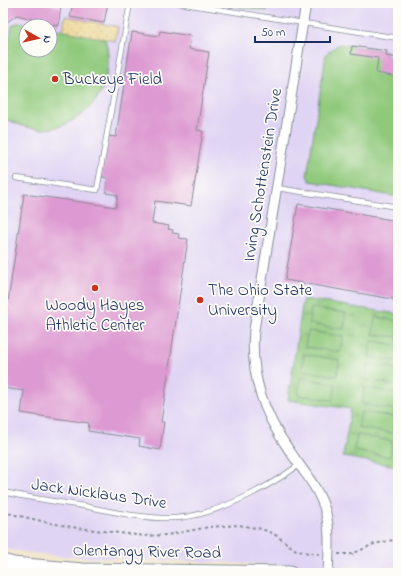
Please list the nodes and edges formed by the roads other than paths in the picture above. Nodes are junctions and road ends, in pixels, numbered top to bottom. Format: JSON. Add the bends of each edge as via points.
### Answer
{"nodes":[{"id":1,"x":130,"y":3,"type":"edge"},
{"id":2,"x":179,"y":3,"type":"edge"},
{"id":3,"x":306,"y":3,"type":"edge"},
{"id":4,"x":303,"y":23,"type":"junction"},
{"id":5,"x":398,"y":38,"type":"edge"},
{"id":6,"x":16,"y":178,"type":"dead end"},
{"id":7,"x":277,"y":188,"type":"junction"},
{"id":8,"x":398,"y":207,"type":"edge"},
{"id":9,"x":299,"y":465,"type":"junction"},
{"id":10,"x":4,"y":492,"type":"edge"},
{"id":11,"x":3,"y":503,"type":"edge"},
{"id":12,"x":3,"y":561,"type":"edge"},
{"id":13,"x":290,"y":573,"type":"edge"},
{"id":14,"x":328,"y":573,"type":"edge"}],
"edges":[{"from":1,"to":6,"type":"lane","via":[[97,190]]},
{"from":2,"to":4,"type":"lane"},
{"from":3,"to":4,"type":"street","name":"Irving Schottenstein Drive"},
{"from":4,"to":5,"type":"lane"},
{"from":4,"to":7,"type":"street","name":"Irving Schottenstein Drive"},
{"from":7,"to":8,"type":"lane"},
{"from":7,"to":9,"type":"street","name":"Irving Schottenstein Drive","via":[[254,330],[253,362],[264,406]]},
{"from":9,"to":10,"type":"lane","name":"Jack Nicklaus Drive","via":[[283,476],[215,510],[175,518],[148,516]]},
{"from":9,"to":14,"type":"street","name":"Irving Schottenstein Drive","via":[[319,495],[328,522]]},
{"from":10,"to":11,"type":"lane"},
{"from":12,"to":13,"type":"main road","name":"Olentangy River Road","via":[[83,570]]}]}
